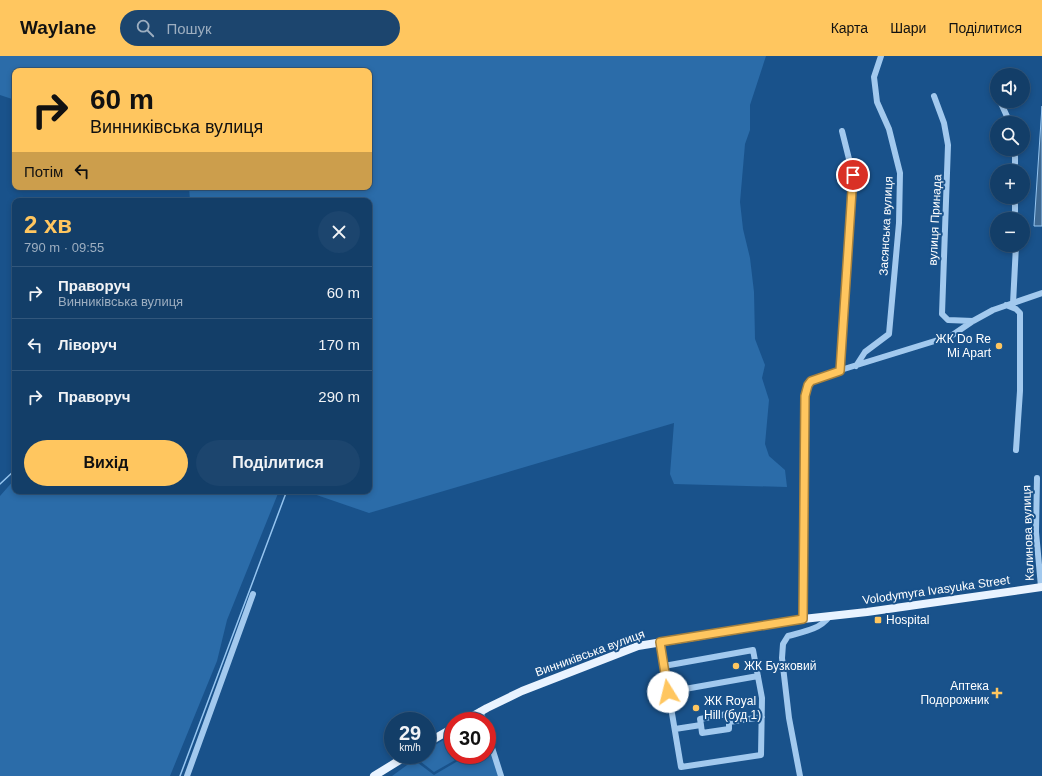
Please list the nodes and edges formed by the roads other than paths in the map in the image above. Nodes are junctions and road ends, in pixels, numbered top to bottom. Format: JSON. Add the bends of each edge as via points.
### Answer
{"nodes":[{"id":1,"x":881,"y":56,"type":"edge"},
{"id":2,"x":934,"y":96,"type":"dead end"},
{"id":3,"x":842,"y":131,"type":"dead end"},
{"id":4,"x":1016,"y":252,"type":"edge"},
{"id":5,"x":1042,"y":293,"type":"edge"},
{"id":6,"x":1013,"y":304,"type":"junction"},
{"id":7,"x":1006,"y":305,"type":"junction"},
{"id":8,"x":973,"y":321,"type":"junction"},
{"id":9,"x":856,"y":366,"type":"junction"},
{"id":10,"x":840,"y":371,"type":"junction"},
{"id":11,"x":1016,"y":450,"type":"dead end"},
{"id":12,"x":1037,"y":478,"type":"dead end"},
{"id":13,"x":1042,"y":587,"type":"edge"},
{"id":14,"x":253,"y":594,"type":"dead end"},
{"id":15,"x":831,"y":617,"type":"junction"},
{"id":16,"x":803,"y":619,"type":"junction"},
{"id":17,"x":660,"y":642,"type":"junction"},
{"id":18,"x":664,"y":666,"type":"junction"},
{"id":19,"x":758,"y":676,"type":"junction"},
{"id":20,"x":668,"y":692,"type":"junction"},
{"id":21,"x":480,"y":711,"type":"edge"},
{"id":22,"x":762,"y":717,"type":"junction"},
{"id":23,"x":728,"y":722,"type":"junction"},
{"id":24,"x":701,"y":725,"type":"junction"},
{"id":25,"x":675,"y":728,"type":"junction"},
{"id":26,"x":496,"y":758,"type":"edge"},
{"id":27,"x":393,"y":764,"type":"edge"},
{"id":28,"x":187,"y":776,"type":"edge"},
{"id":29,"x":374,"y":776,"type":"edge"},
{"id":30,"x":502,"y":776,"type":"edge"},
{"id":31,"x":800,"y":776,"type":"edge"}],
"edges":[{"from":1,"to":9,"type":"street","name":"Засянська вулиця","via":[[874,77],[877,102],[889,129],[900,173],[899,223],[889,334],[865,352]]},
{"from":2,"to":8,"type":"street","name":"вулиця Принада","via":[[944,123],[948,145],[942,314],[948,320]]},
{"from":3,"to":10,"type":"street","via":[[853,175]]},
{"from":4,"to":6,"type":"street"},
{"from":5,"to":6,"type":"street"},
{"from":6,"to":7,"type":"street"},
{"from":7,"to":8,"type":"street"},
{"from":7,"to":11,"type":"street","via":[[1020,313],[1020,391]]},
{"from":8,"to":9,"type":"street","via":[[951,336]]},
{"from":9,"to":10,"type":"street"},
{"from":10,"to":16,"type":"street","via":[[811,381],[806,390]]},
{"from":12,"to":13,"type":"street","name":"Калинова вулиця","via":[[1036,532]]},
{"from":13,"to":15,"type":"main road","name":"Volodymyra Ivasyuka Street"},
{"from":14,"to":28,"type":"street"},
{"from":15,"to":16,"type":"main road","name":"Volodymyra Ivasyuka Street"},
{"from":15,"to":31,"type":"street","via":[[816,628],[788,636],[783,644],[782,658],[789,718]]},
{"from":16,"to":17,"type":"main road","name":"Винниківська вулиця"},
{"from":17,"to":18,"type":"street"},
{"from":17,"to":21,"type":"main road","name":"Винниківська вулиця","via":[[638,646],[576,669]]},
{"from":18,"to":19,"type":"street","via":[[753,650]]},
{"from":18,"to":20,"type":"street"},
{"from":19,"to":20,"type":"street"},
{"from":19,"to":22,"type":"street"},
{"from":20,"to":25,"type":"street"},
{"from":22,"to":23,"type":"street"},
{"from":22,"to":25,"type":"street","via":[[761,755],[681,767]]},
{"from":23,"to":24,"type":"street","via":[[727,714],[700,719]]},
{"from":23,"to":24,"type":"street","via":[[729,729],[702,734]]},
{"from":24,"to":25,"type":"street"},
{"from":26,"to":30,"type":"street"},
{"from":27,"to":29,"type":"main road"}]}
